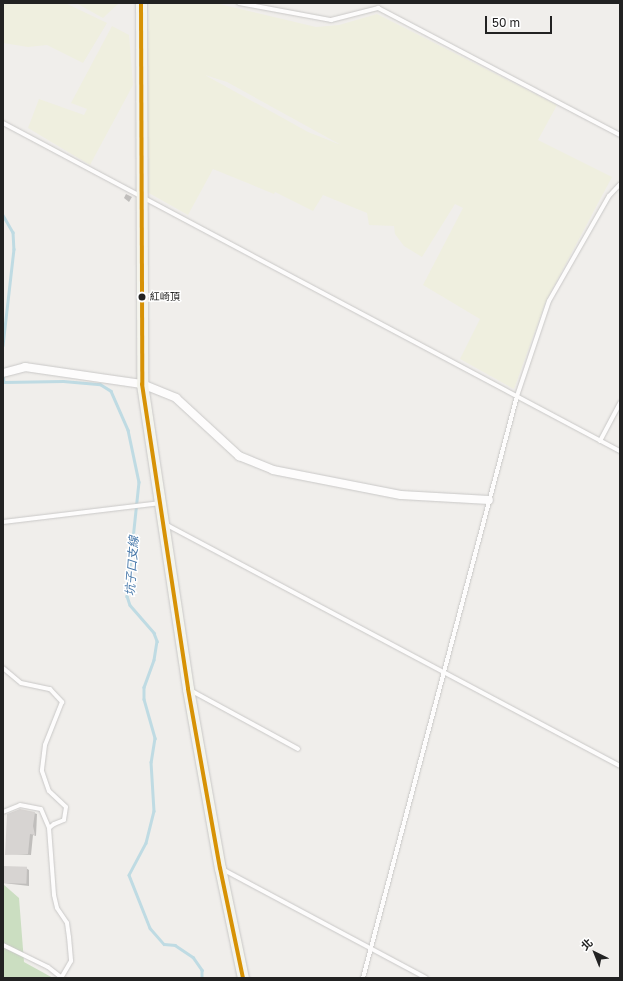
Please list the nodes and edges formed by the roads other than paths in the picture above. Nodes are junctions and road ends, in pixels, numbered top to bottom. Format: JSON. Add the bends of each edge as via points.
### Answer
{"nodes":[{"id":1,"x":141,"y":3,"type":"edge"},
{"id":2,"x":239,"y":3,"type":"edge"},
{"id":3,"x":3,"y":123,"type":"edge"},
{"id":4,"x":620,"y":135,"type":"edge"},
{"id":5,"x":620,"y":184,"type":"edge"},
{"id":6,"x":142,"y":196,"type":"junction"},
{"id":7,"x":3,"y":374,"type":"edge"},
{"id":8,"x":142,"y":384,"type":"junction"},
{"id":9,"x":517,"y":396,"type":"junction"},
{"id":10,"x":620,"y":403,"type":"edge"},
{"id":11,"x":600,"y":441,"type":"junction"},
{"id":12,"x":620,"y":451,"type":"edge"},
{"id":13,"x":490,"y":500,"type":"junction"},
{"id":14,"x":160,"y":503,"type":"junction"},
{"id":15,"x":3,"y":522,"type":"edge"},
{"id":16,"x":163,"y":523,"type":"junction"},
{"id":17,"x":3,"y":668,"type":"edge"},
{"id":18,"x":445,"y":673,"type":"junction"},
{"id":19,"x":188,"y":689,"type":"junction"},
{"id":20,"x":298,"y":749,"type":"dead end"},
{"id":21,"x":620,"y":766,"type":"edge"},
{"id":22,"x":3,"y":812,"type":"edge"},
{"id":23,"x":50,"y":828,"type":"junction"},
{"id":24,"x":220,"y":868,"type":"junction"},
{"id":25,"x":3,"y":945,"type":"edge"},
{"id":26,"x":372,"y":949,"type":"junction"},
{"id":27,"x":61,"y":978,"type":"edge"},
{"id":28,"x":243,"y":978,"type":"edge"},
{"id":29,"x":363,"y":978,"type":"edge"},
{"id":30,"x":426,"y":978,"type":"edge"}],
"edges":[{"from":1,"to":6,"type":"street"},
{"from":2,"to":4,"type":"lane","via":[[331,20],[378,8]]},
{"from":3,"to":6,"type":"lane"},
{"from":5,"to":9,"type":"lane","via":[[609,196],[549,301]]},
{"from":6,"to":8,"type":"street"},
{"from":6,"to":9,"type":"lane"},
{"from":7,"to":8,"type":"street","via":[[25,367]]},
{"from":8,"to":13,"type":"street","via":[[176,398],[240,456],[273,470],[401,495]]},
{"from":8,"to":14,"type":"street"},
{"from":9,"to":11,"type":"lane"},
{"from":9,"to":13,"type":"lane"},
{"from":10,"to":11,"type":"lane"},
{"from":11,"to":12,"type":"lane"},
{"from":13,"to":18,"type":"lane"},
{"from":14,"to":15,"type":"lane"},
{"from":14,"to":16,"type":"street"},
{"from":16,"to":18,"type":"lane"},
{"from":16,"to":19,"type":"street"},
{"from":17,"to":23,"type":"lane","via":[[21,683],[50,689],[62,702],[45,745],[42,776],[51,795],[65,804],[66,818]]},
{"from":18,"to":21,"type":"lane"},
{"from":18,"to":26,"type":"lane"},
{"from":19,"to":20,"type":"lane"},
{"from":19,"to":24,"type":"street"},
{"from":22,"to":23,"type":"lane","via":[[20,805],[41,809]]},
{"from":23,"to":27,"type":"lane","via":[[54,895],[57,908],[67,923],[71,962]]},
{"from":24,"to":26,"type":"lane"},
{"from":24,"to":28,"type":"street"},
{"from":25,"to":27,"type":"lane","via":[[48,967]]},
{"from":26,"to":29,"type":"lane"},
{"from":26,"to":30,"type":"lane"}]}
